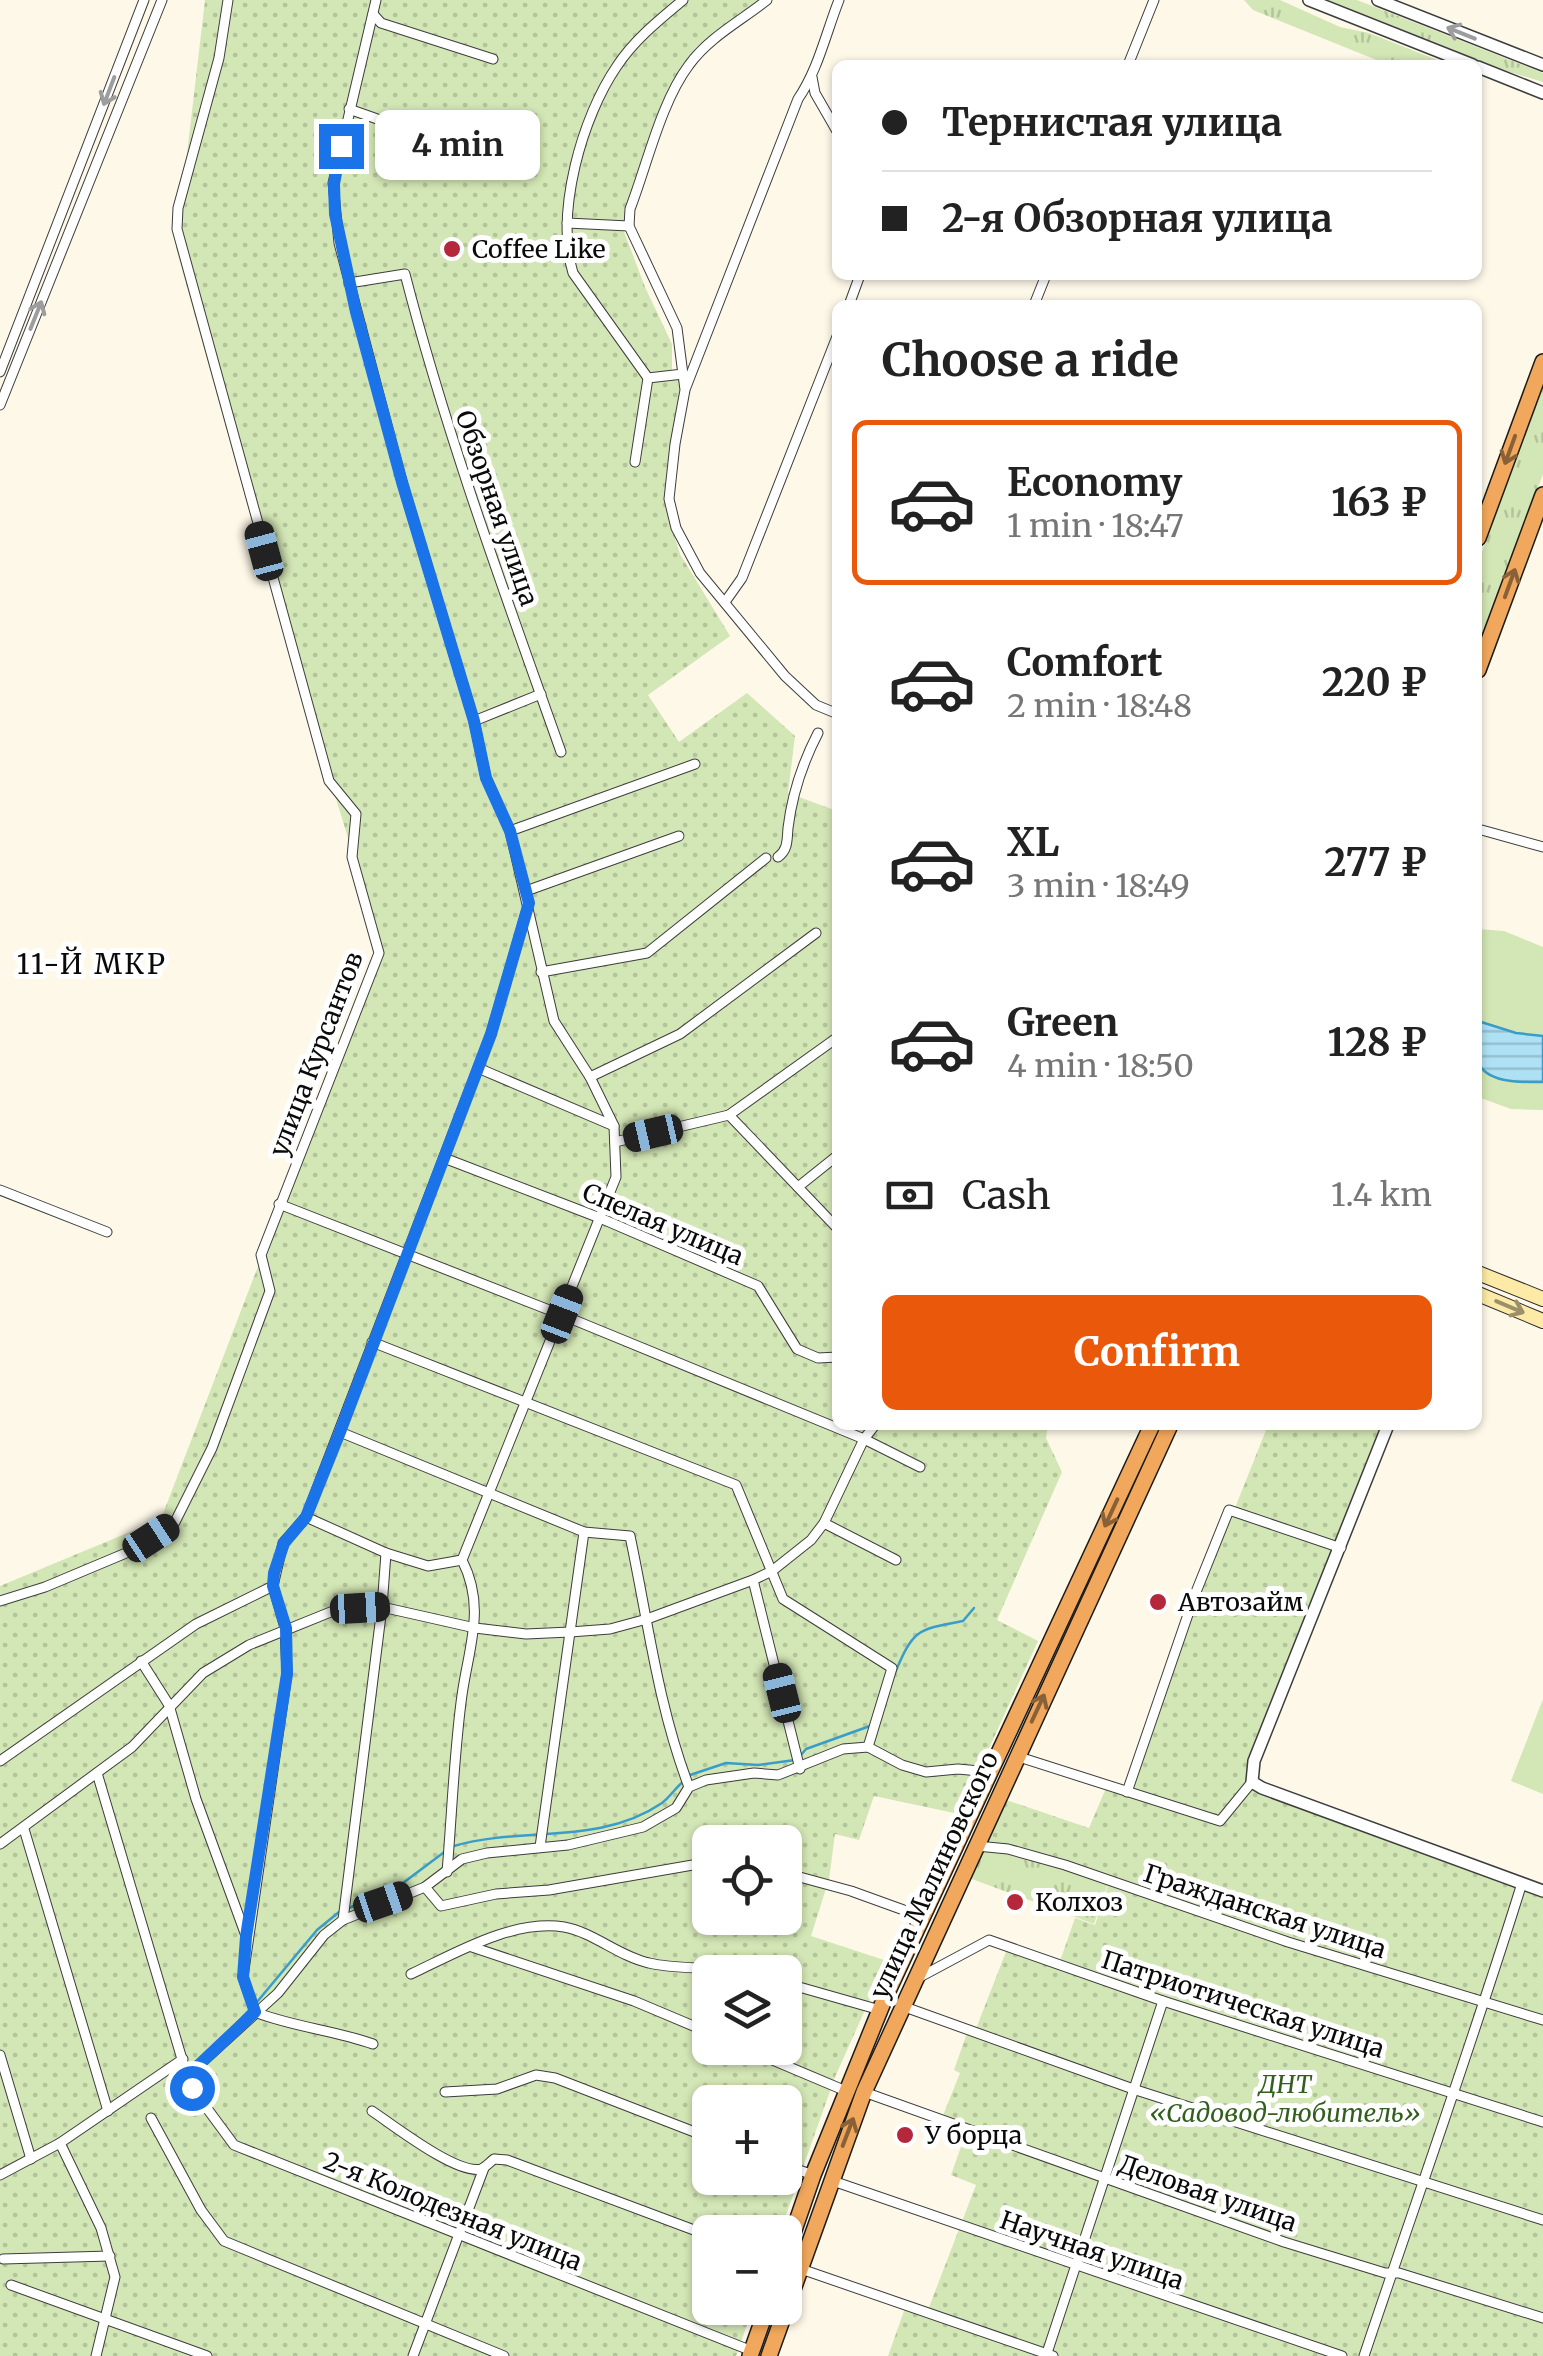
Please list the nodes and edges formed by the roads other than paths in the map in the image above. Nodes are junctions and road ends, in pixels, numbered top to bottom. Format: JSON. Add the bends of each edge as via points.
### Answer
{"nodes":[{"id":1,"x":144,"y":0,"type":"edge"},
{"id":2,"x":162,"y":0,"type":"edge"},
{"id":3,"x":228,"y":0,"type":"edge"},
{"id":4,"x":376,"y":0,"type":"edge"},
{"id":5,"x":682,"y":0,"type":"edge"},
{"id":6,"x":767,"y":0,"type":"edge"},
{"id":7,"x":839,"y":0,"type":"edge"},
{"id":8,"x":1154,"y":0,"type":"edge"},
{"id":9,"x":1310,"y":0,"type":"edge"},
{"id":10,"x":1378,"y":0,"type":"edge"},
{"id":11,"x":373,"y":14,"type":"junction"},
{"id":12,"x":493,"y":59,"type":"dead end"},
{"id":13,"x":1130,"y":60,"type":"edge"},
{"id":14,"x":1460,"y":60,"type":"edge"},
{"id":15,"x":1543,"y":65,"type":"edge"},
{"id":16,"x":1482,"y":69,"type":"edge"},
{"id":17,"x":812,"y":77,"type":"junction"},
{"id":18,"x":1543,"y":93,"type":"edge"},
{"id":19,"x":349,"y":109,"type":"junction"},
{"id":20,"x":832,"y":123,"type":"edge"},
{"id":21,"x":476,"y":154,"type":"dead end"},
{"id":22,"x":567,"y":223,"type":"junction"},
{"id":23,"x":629,"y":226,"type":"junction"},
{"id":24,"x":349,"y":283,"type":"junction"},
{"id":25,"x":832,"y":349,"type":"edge"},
{"id":26,"x":1543,"y":362,"type":"edge"},
{"id":27,"x":0,"y":372,"type":"edge"},
{"id":28,"x":683,"y":374,"type":"junction"},
{"id":29,"x":648,"y":378,"type":"junction"},
{"id":30,"x":685,"y":390,"type":"junction"},
{"id":31,"x":0,"y":405,"type":"edge"},
{"id":32,"x":635,"y":462,"type":"dead end"},
{"id":33,"x":1543,"y":495,"type":"edge"},
{"id":34,"x":1482,"y":527,"type":"edge"},
{"id":35,"x":725,"y":602,"type":"junction"},
{"id":36,"x":1482,"y":659,"type":"edge"},
{"id":37,"x":540,"y":694,"type":"junction"},
{"id":38,"x":832,"y":711,"type":"edge"},
{"id":39,"x":474,"y":721,"type":"junction"},
{"id":40,"x":818,"y":733,"type":"dead end"},
{"id":41,"x":561,"y":752,"type":"dead end"},
{"id":42,"x":695,"y":764,"type":"dead end"},
{"id":43,"x":1482,"y":830,"type":"edge"},
{"id":44,"x":510,"y":831,"type":"junction"},
{"id":45,"x":679,"y":836,"type":"dead end"},
{"id":46,"x":1543,"y":847,"type":"edge"},
{"id":47,"x":778,"y":857,"type":"dead end"},
{"id":48,"x":766,"y":858,"type":"dead end"},
{"id":49,"x":526,"y":891,"type":"junction"},
{"id":50,"x":529,"y":903,"type":"junction"},
{"id":51,"x":816,"y":933,"type":"dead end"},
{"id":52,"x":542,"y":972,"type":"junction"},
{"id":53,"x":832,"y":1040,"type":"edge"},
{"id":54,"x":478,"y":1068,"type":"junction"},
{"id":55,"x":590,"y":1077,"type":"junction"},
{"id":56,"x":729,"y":1116,"type":"junction"},
{"id":57,"x":614,"y":1126,"type":"junction"},
{"id":58,"x":615,"y":1142,"type":"junction"},
{"id":59,"x":444,"y":1158,"type":"junction"},
{"id":60,"x":832,"y":1160,"type":"edge"},
{"id":61,"x":798,"y":1187,"type":"junction"},
{"id":62,"x":0,"y":1190,"type":"edge"},
{"id":63,"x":279,"y":1204,"type":"junction"},
{"id":64,"x":600,"y":1218,"type":"junction"},
{"id":65,"x":832,"y":1223,"type":"edge"},
{"id":66,"x":108,"y":1232,"type":"dead end"},
{"id":67,"x":406,"y":1253,"type":"junction"},
{"id":68,"x":1482,"y":1275,"type":"edge"},
{"id":69,"x":1482,"y":1296,"type":"edge"},
{"id":70,"x":1543,"y":1299,"type":"edge"},
{"id":71,"x":562,"y":1314,"type":"junction"},
{"id":72,"x":1543,"y":1321,"type":"edge"},
{"id":73,"x":372,"y":1342,"type":"junction"},
{"id":74,"x":832,"y":1358,"type":"edge"},
{"id":75,"x":526,"y":1403,"type":"junction"},
{"id":76,"x":832,"y":1426,"type":"edge"},
{"id":77,"x":842,"y":1430,"type":"edge"},
{"id":78,"x":871,"y":1430,"type":"edge"},
{"id":79,"x":1150,"y":1430,"type":"edge"},
{"id":80,"x":1168,"y":1430,"type":"edge"},
{"id":81,"x":1386,"y":1430,"type":"edge"},
{"id":82,"x":340,"y":1432,"type":"junction"},
{"id":83,"x":864,"y":1439,"type":"junction"},
{"id":84,"x":920,"y":1467,"type":"dead end"},
{"id":85,"x":488,"y":1490,"type":"junction"},
{"id":86,"x":306,"y":1517,"type":"junction"},
{"id":87,"x":824,"y":1523,"type":"junction"},
{"id":88,"x":584,"y":1532,"type":"junction"},
{"id":89,"x":1341,"y":1548,"type":"junction"},
{"id":90,"x":386,"y":1553,"type":"junction"},
{"id":91,"x":462,"y":1560,"type":"junction"},
{"id":92,"x":896,"y":1560,"type":"dead end"},
{"id":93,"x":772,"y":1570,"type":"junction"},
{"id":94,"x":753,"y":1580,"type":"junction"},
{"id":95,"x":273,"y":1586,"type":"junction"},
{"id":96,"x":0,"y":1602,"type":"edge"},
{"id":97,"x":382,"y":1607,"type":"junction"},
{"id":98,"x":647,"y":1619,"type":"junction"},
{"id":99,"x":286,"y":1628,"type":"junction"},
{"id":100,"x":475,"y":1628,"type":"junction"},
{"id":101,"x":570,"y":1632,"type":"junction"},
{"id":102,"x":141,"y":1661,"type":"junction"},
{"id":103,"x":169,"y":1705,"type":"junction"},
{"id":104,"x":868,"y":1747,"type":"junction"},
{"id":105,"x":1016,"y":1756,"type":"junction"},
{"id":106,"x":0,"y":1761,"type":"edge"},
{"id":107,"x":800,"y":1769,"type":"junction"},
{"id":108,"x":97,"y":1772,"type":"junction"},
{"id":109,"x":991,"y":1772,"type":"junction"},
{"id":110,"x":1252,"y":1782,"type":"junction"},
{"id":111,"x":689,"y":1788,"type":"junction"},
{"id":112,"x":1127,"y":1792,"type":"junction"},
{"id":113,"x":24,"y":1828,"type":"junction"},
{"id":114,"x":0,"y":1844,"type":"edge"},
{"id":115,"x":974,"y":1846,"type":"junction"},
{"id":116,"x":540,"y":1848,"type":"junction"},
{"id":117,"x":692,"y":1865,"type":"edge"},
{"id":118,"x":447,"y":1872,"type":"junction"},
{"id":119,"x":802,"y":1878,"type":"edge"},
{"id":120,"x":1522,"y":1882,"type":"junction"},
{"id":121,"x":425,"y":1887,"type":"junction"},
{"id":122,"x":1543,"y":1890,"type":"edge"},
{"id":123,"x":923,"y":1917,"type":"junction"},
{"id":124,"x":343,"y":1920,"type":"junction"},
{"id":125,"x":246,"y":1937,"type":"junction"},
{"id":126,"x":469,"y":1946,"type":"junction"},
{"id":127,"x":692,"y":1967,"type":"edge"},
{"id":128,"x":412,"y":1974,"type":"dead end"},
{"id":129,"x":913,"y":1980,"type":"junction"},
{"id":130,"x":802,"y":1988,"type":"edge"},
{"id":131,"x":1486,"y":2000,"type":"junction"},
{"id":132,"x":1163,"y":2001,"type":"junction"},
{"id":133,"x":902,"y":2006,"type":"junction"},
{"id":134,"x":880,"y":2010,"type":"junction"},
{"id":135,"x":255,"y":2012,"type":"junction"},
{"id":136,"x":1543,"y":2020,"type":"edge"},
{"id":137,"x":692,"y":2026,"type":"edge"},
{"id":138,"x":373,"y":2044,"type":"dead end"},
{"id":139,"x":0,"y":2054,"type":"edge"},
{"id":140,"x":183,"y":2059,"type":"junction"},
{"id":141,"x":785,"y":2065,"type":"edge"},
{"id":142,"x":187,"y":2076,"type":"junction"},
{"id":143,"x":846,"y":2090,"type":"junction"},
{"id":144,"x":1136,"y":2090,"type":"junction"},
{"id":145,"x":445,"y":2092,"type":"dead end"},
{"id":146,"x":864,"y":2092,"type":"junction"},
{"id":147,"x":1452,"y":2092,"type":"junction"},
{"id":148,"x":108,"y":2112,"type":"junction"},
{"id":149,"x":372,"y":2112,"type":"dead end"},
{"id":150,"x":151,"y":2118,"type":"dead end"},
{"id":151,"x":1543,"y":2122,"type":"edge"},
{"id":152,"x":692,"y":2131,"type":"edge"},
{"id":153,"x":60,"y":2143,"type":"junction"},
{"id":154,"x":32,"y":2159,"type":"junction"},
{"id":155,"x":484,"y":2168,"type":"junction"},
{"id":156,"x":802,"y":2171,"type":"edge"},
{"id":157,"x":0,"y":2175,"type":"edge"},
{"id":158,"x":813,"y":2175,"type":"junction"},
{"id":159,"x":1105,"y":2178,"type":"junction"},
{"id":160,"x":830,"y":2180,"type":"junction"},
{"id":161,"x":1420,"y":2183,"type":"junction"},
{"id":162,"x":799,"y":2215,"type":"edge"},
{"id":163,"x":1543,"y":2220,"type":"edge"},
{"id":164,"x":692,"y":2229,"type":"edge"},
{"id":165,"x":459,"y":2235,"type":"junction"},
{"id":166,"x":110,"y":2256,"type":"junction"},
{"id":167,"x":3,"y":2259,"type":"dead end"},
{"id":168,"x":802,"y":2262,"type":"edge"},
{"id":169,"x":1075,"y":2266,"type":"junction"},
{"id":170,"x":802,"y":2269,"type":"edge"},
{"id":171,"x":1392,"y":2273,"type":"junction"},
{"id":172,"x":11,"y":2285,"type":"dead end"},
{"id":173,"x":1543,"y":2318,"type":"edge"},
{"id":174,"x":108,"y":2319,"type":"junction"},
{"id":175,"x":424,"y":2324,"type":"junction"},
{"id":176,"x":761,"y":2325,"type":"edge"},
{"id":177,"x":780,"y":2325,"type":"edge"},
{"id":178,"x":751,"y":2353,"type":"edge"},
{"id":179,"x":1049,"y":2355,"type":"edge"},
{"id":180,"x":96,"y":2356,"type":"edge"},
{"id":181,"x":208,"y":2356,"type":"edge"},
{"id":182,"x":413,"y":2356,"type":"edge"},
{"id":183,"x":504,"y":2356,"type":"edge"},
{"id":184,"x":769,"y":2356,"type":"edge"},
{"id":185,"x":1342,"y":2356,"type":"edge"},
{"id":186,"x":1364,"y":2356,"type":"edge"}],
"edges":[{"from":1,"to":27,"type":"street","one_way":true},
{"from":31,"to":2,"type":"street","one_way":true},
{"from":3,"to":63,"type":"street","name":"улица Курсантов","via":[[178,229],[329,781],[356,814],[352,857],[379,953]]},
{"from":4,"to":11,"type":"street"},
{"from":5,"to":22,"type":"street","via":[[615,68],[582,145]]},
{"from":6,"to":23,"type":"street","via":[[688,65]]},
{"from":7,"to":17,"type":"street"},
{"from":8,"to":13,"type":"street"},
{"from":9,"to":14,"type":"street"},
{"from":15,"to":10,"type":"street","one_way":true},
{"from":11,"to":12,"type":"street","via":[[381,23]]},
{"from":11,"to":19,"type":"street"},
{"from":16,"to":18,"type":"street"},
{"from":17,"to":20,"type":"street"},
{"from":17,"to":30,"type":"street","via":[[798,98]]},
{"from":19,"to":21,"type":"street"},
{"from":19,"to":24,"type":"street","via":[[334,184]]},
{"from":22,"to":23,"type":"street"},
{"from":22,"to":29,"type":"street","via":[[573,273]]},
{"from":23,"to":28,"type":"street","via":[[677,328]]},
{"from":24,"to":37,"type":"street","name":"Обзорная улица","via":[[404,274],[465,483]]},
{"from":24,"to":39,"type":"street"},
{"from":25,"to":35,"type":"street","via":[[742,578]]},
{"from":26,"to":34,"type":"highway","one_way":true},
{"from":28,"to":29,"type":"street"},
{"from":28,"to":30,"type":"street"},
{"from":29,"to":32,"type":"street"},
{"from":30,"to":35,"type":"street","via":[[670,499],[676,528],[700,573]]},
{"from":36,"to":33,"type":"highway","one_way":true},
{"from":35,"to":38,"type":"street","via":[[785,676]]},
{"from":37,"to":39,"type":"street"},
{"from":37,"to":41,"type":"street","name":"Обзорная улица"},
{"from":39,"to":44,"type":"street","via":[[486,778]]},
{"from":40,"to":47,"type":"street"},
{"from":42,"to":44,"type":"street"},
{"from":43,"to":46,"type":"street"},
{"from":44,"to":49,"type":"street"},
{"from":45,"to":49,"type":"street"},
{"from":48,"to":52,"type":"street","via":[[647,953]]},
{"from":49,"to":50,"type":"street"},
{"from":50,"to":52,"type":"street"},
{"from":50,"to":54,"type":"street"},
{"from":51,"to":55,"type":"street","via":[[680,1034]]},
{"from":52,"to":55,"type":"street","via":[[554,1021]]},
{"from":53,"to":56,"type":"street"},
{"from":54,"to":57,"type":"street"},
{"from":54,"to":59,"type":"street"},
{"from":55,"to":57,"type":"street"},
{"from":56,"to":58,"type":"street"},
{"from":56,"to":61,"type":"street"},
{"from":57,"to":58,"type":"street"},
{"from":58,"to":64,"type":"street","via":[[616,1177]]},
{"from":59,"to":64,"type":"street","name":"Спелая улица"},
{"from":59,"to":67,"type":"street"},
{"from":60,"to":61,"type":"street"},
{"from":61,"to":65,"type":"street"},
{"from":62,"to":66,"type":"street"},
{"from":63,"to":67,"type":"street"},
{"from":63,"to":96,"type":"street","name":"улица Курсантов","via":[[260,1255],[270,1291],[212,1448],[176,1522],[126,1553]]},
{"from":64,"to":71,"type":"street"},
{"from":64,"to":74,"type":"street","name":"Спелая улица","via":[[758,1286],[797,1349]]},
{"from":67,"to":71,"type":"street"},
{"from":67,"to":73,"type":"street"},
{"from":68,"to":70,"type":"main road"},
{"from":69,"to":72,"type":"main road","one_way":true},
{"from":71,"to":75,"type":"street"},
{"from":71,"to":76,"type":"street"},
{"from":73,"to":75,"type":"street"},
{"from":73,"to":82,"type":"street"},
{"from":75,"to":85,"type":"street"},
{"from":75,"to":93,"type":"street","via":[[736,1486]]},
{"from":77,"to":83,"type":"street"},
{"from":78,"to":83,"type":"street"},
{"from":79,"to":109,"type":"highway","name":"улица Малиновского","one_way":true},
{"from":105,"to":80,"type":"highway","name":"улица Малиновского","one_way":true},
{"from":81,"to":89,"type":"street"},
{"from":82,"to":85,"type":"street"},
{"from":82,"to":86,"type":"street"},
{"from":83,"to":84,"type":"street"},
{"from":83,"to":87,"type":"street"},
{"from":85,"to":88,"type":"street"},
{"from":85,"to":91,"type":"street"},
{"from":86,"to":90,"type":"street"},
{"from":86,"to":95,"type":"street","via":[[284,1543]]},
{"from":87,"to":92,"type":"street"},
{"from":87,"to":93,"type":"street"},
{"from":88,"to":98,"type":"street","via":[[630,1536]]},
{"from":88,"to":101,"type":"street"},
{"from":89,"to":110,"type":"street","via":[[1254,1761]]},
{"from":89,"to":112,"type":"street","via":[[1230,1510]]},
{"from":90,"to":91,"type":"street","via":[[428,1566]]},
{"from":90,"to":97,"type":"street"},
{"from":91,"to":100,"type":"street","via":[[474,1583]]},
{"from":93,"to":94,"type":"street"},
{"from":93,"to":104,"type":"street","via":[[783,1599],[892,1668]]},
{"from":94,"to":98,"type":"street"},
{"from":94,"to":107,"type":"street"},
{"from":95,"to":99,"type":"street"},
{"from":95,"to":102,"type":"street"},
{"from":97,"to":99,"type":"street","via":[[338,1609]]},
{"from":97,"to":100,"type":"street"},
{"from":97,"to":124,"type":"street"},
{"from":98,"to":101,"type":"street"},
{"from":98,"to":111,"type":"street","via":[[658,1688]]},
{"from":99,"to":103,"type":"street","via":[[203,1673]]},
{"from":99,"to":125,"type":"street","via":[[287,1674]]},
{"from":100,"to":101,"type":"street"},
{"from":100,"to":118,"type":"street","via":[[462,1695]]},
{"from":101,"to":116,"type":"street"},
{"from":102,"to":103,"type":"street"},
{"from":102,"to":106,"type":"street"},
{"from":103,"to":108,"type":"street","via":[[132,1747]]},
{"from":103,"to":125,"type":"street"},
{"from":104,"to":107,"type":"street","via":[[843,1749]]},
{"from":104,"to":109,"type":"street","via":[[926,1772]]},
{"from":105,"to":112,"type":"street"},
{"from":105,"to":115,"type":"highway","name":"улица Малиновского"},
{"from":107,"to":111,"type":"street","via":[[778,1776],[729,1775]]},
{"from":108,"to":113,"type":"street"},
{"from":108,"to":140,"type":"street","name":"2-я Колодезная улица"},
{"from":109,"to":123,"type":"highway","name":"улица Малиновского"},
{"from":110,"to":112,"type":"street","via":[[1220,1821]]},
{"from":110,"to":120,"type":"street"},
{"from":111,"to":116,"type":"street","via":[[676,1808],[643,1827]]},
{"from":113,"to":114,"type":"street"},
{"from":113,"to":148,"type":"street"},
{"from":115,"to":129,"type":"highway","name":"улица Малиновского"},
{"from":115,"to":131,"type":"street","name":"Гражданская улица","via":[[1065,1865],[1288,1942]]},
{"from":116,"to":118,"type":"street","via":[[462,1858]]},
{"from":117,"to":121,"type":"street","via":[[441,1906]]},
{"from":118,"to":121,"type":"street"},
{"from":119,"to":123,"type":"street"},
{"from":120,"to":122,"type":"street"},
{"from":120,"to":131,"type":"street"},
{"from":121,"to":124,"type":"street"},
{"from":123,"to":134,"type":"highway","name":"улица Малиновского"},
{"from":124,"to":135,"type":"street"},
{"from":125,"to":135,"type":"street","via":[[243,1977]]},
{"from":126,"to":127,"type":"street","via":[[521,1930],[564,1928],[648,1963]]},
{"from":126,"to":128,"type":"street"},
{"from":126,"to":137,"type":"street"},
{"from":129,"to":132,"type":"street","name":"Патриотическая улица","via":[[990,1940]]},
{"from":129,"to":133,"type":"highway","name":"улица Малиновского"},
{"from":130,"to":134,"type":"street"},
{"from":131,"to":136,"type":"street","name":"Гражданская улица"},
{"from":131,"to":147,"type":"street"},
{"from":132,"to":144,"type":"street"},
{"from":132,"to":147,"type":"street","name":"Патриотическая улица"},
{"from":133,"to":144,"type":"street"},
{"from":133,"to":146,"type":"highway","name":"улица Малиновского"},
{"from":134,"to":143,"type":"highway","name":"улица Малиновского"},
{"from":135,"to":138,"type":"street"},
{"from":135,"to":142,"type":"street"},
{"from":139,"to":154,"type":"street"},
{"from":140,"to":142,"type":"street","name":"2-я Колодезная улица"},
{"from":140,"to":148,"type":"street"},
{"from":141,"to":143,"type":"street"},
{"from":142,"to":165,"type":"street","name":"2-я Колодезная улица","via":[[234,2145]]},
{"from":143,"to":158,"type":"highway","name":"улица Малиновского"},
{"from":144,"to":159,"type":"street"},
{"from":144,"to":161,"type":"street"},
{"from":145,"to":152,"type":"street","via":[[497,2089],[536,2075],[555,2078]]},
{"from":146,"to":159,"type":"street","name":"Деловая улица"},
{"from":160,"to":146,"type":"highway","name":"улица Малиновского","one_way":true},
{"from":147,"to":151,"type":"street","name":"Патриотическая улица"},
{"from":147,"to":161,"type":"street"},
{"from":148,"to":153,"type":"street"},
{"from":149,"to":155,"type":"street","via":[[451,2162]]},
{"from":150,"to":175,"type":"street","via":[[224,2241]]},
{"from":153,"to":154,"type":"street"},
{"from":153,"to":166,"type":"street"},
{"from":154,"to":157,"type":"street"},
{"from":155,"to":164,"type":"street","via":[[494,2159],[507,2160]]},
{"from":155,"to":165,"type":"street"},
{"from":156,"to":158,"type":"street"},
{"from":158,"to":162,"type":"highway","name":"улица Малиновского"},
{"from":159,"to":169,"type":"street"},
{"from":159,"to":171,"type":"street","name":"Деловая улица"},
{"from":160,"to":168,"type":"highway","name":"улица Малиновского"},
{"from":160,"to":169,"type":"street","name":"Научная улица"},
{"from":161,"to":163,"type":"street"},
{"from":161,"to":171,"type":"street"},
{"from":165,"to":175,"type":"street"},
{"from":165,"to":178,"type":"street","name":"2-я Колодезная улица"},
{"from":166,"to":167,"type":"street"},
{"from":166,"to":174,"type":"street","via":[[115,2277]]},
{"from":169,"to":179,"type":"street"},
{"from":169,"to":185,"type":"street","name":"Научная улица"},
{"from":170,"to":179,"type":"street"},
{"from":171,"to":173,"type":"street","name":"Деловая улица"},
{"from":171,"to":186,"type":"street"},
{"from":172,"to":174,"type":"street"},
{"from":174,"to":180,"type":"street"},
{"from":174,"to":181,"type":"street"},
{"from":175,"to":182,"type":"street"},
{"from":175,"to":183,"type":"street"},
{"from":176,"to":178,"type":"highway"},
{"from":177,"to":184,"type":"highway","name":"улица Малиновского"}]}
